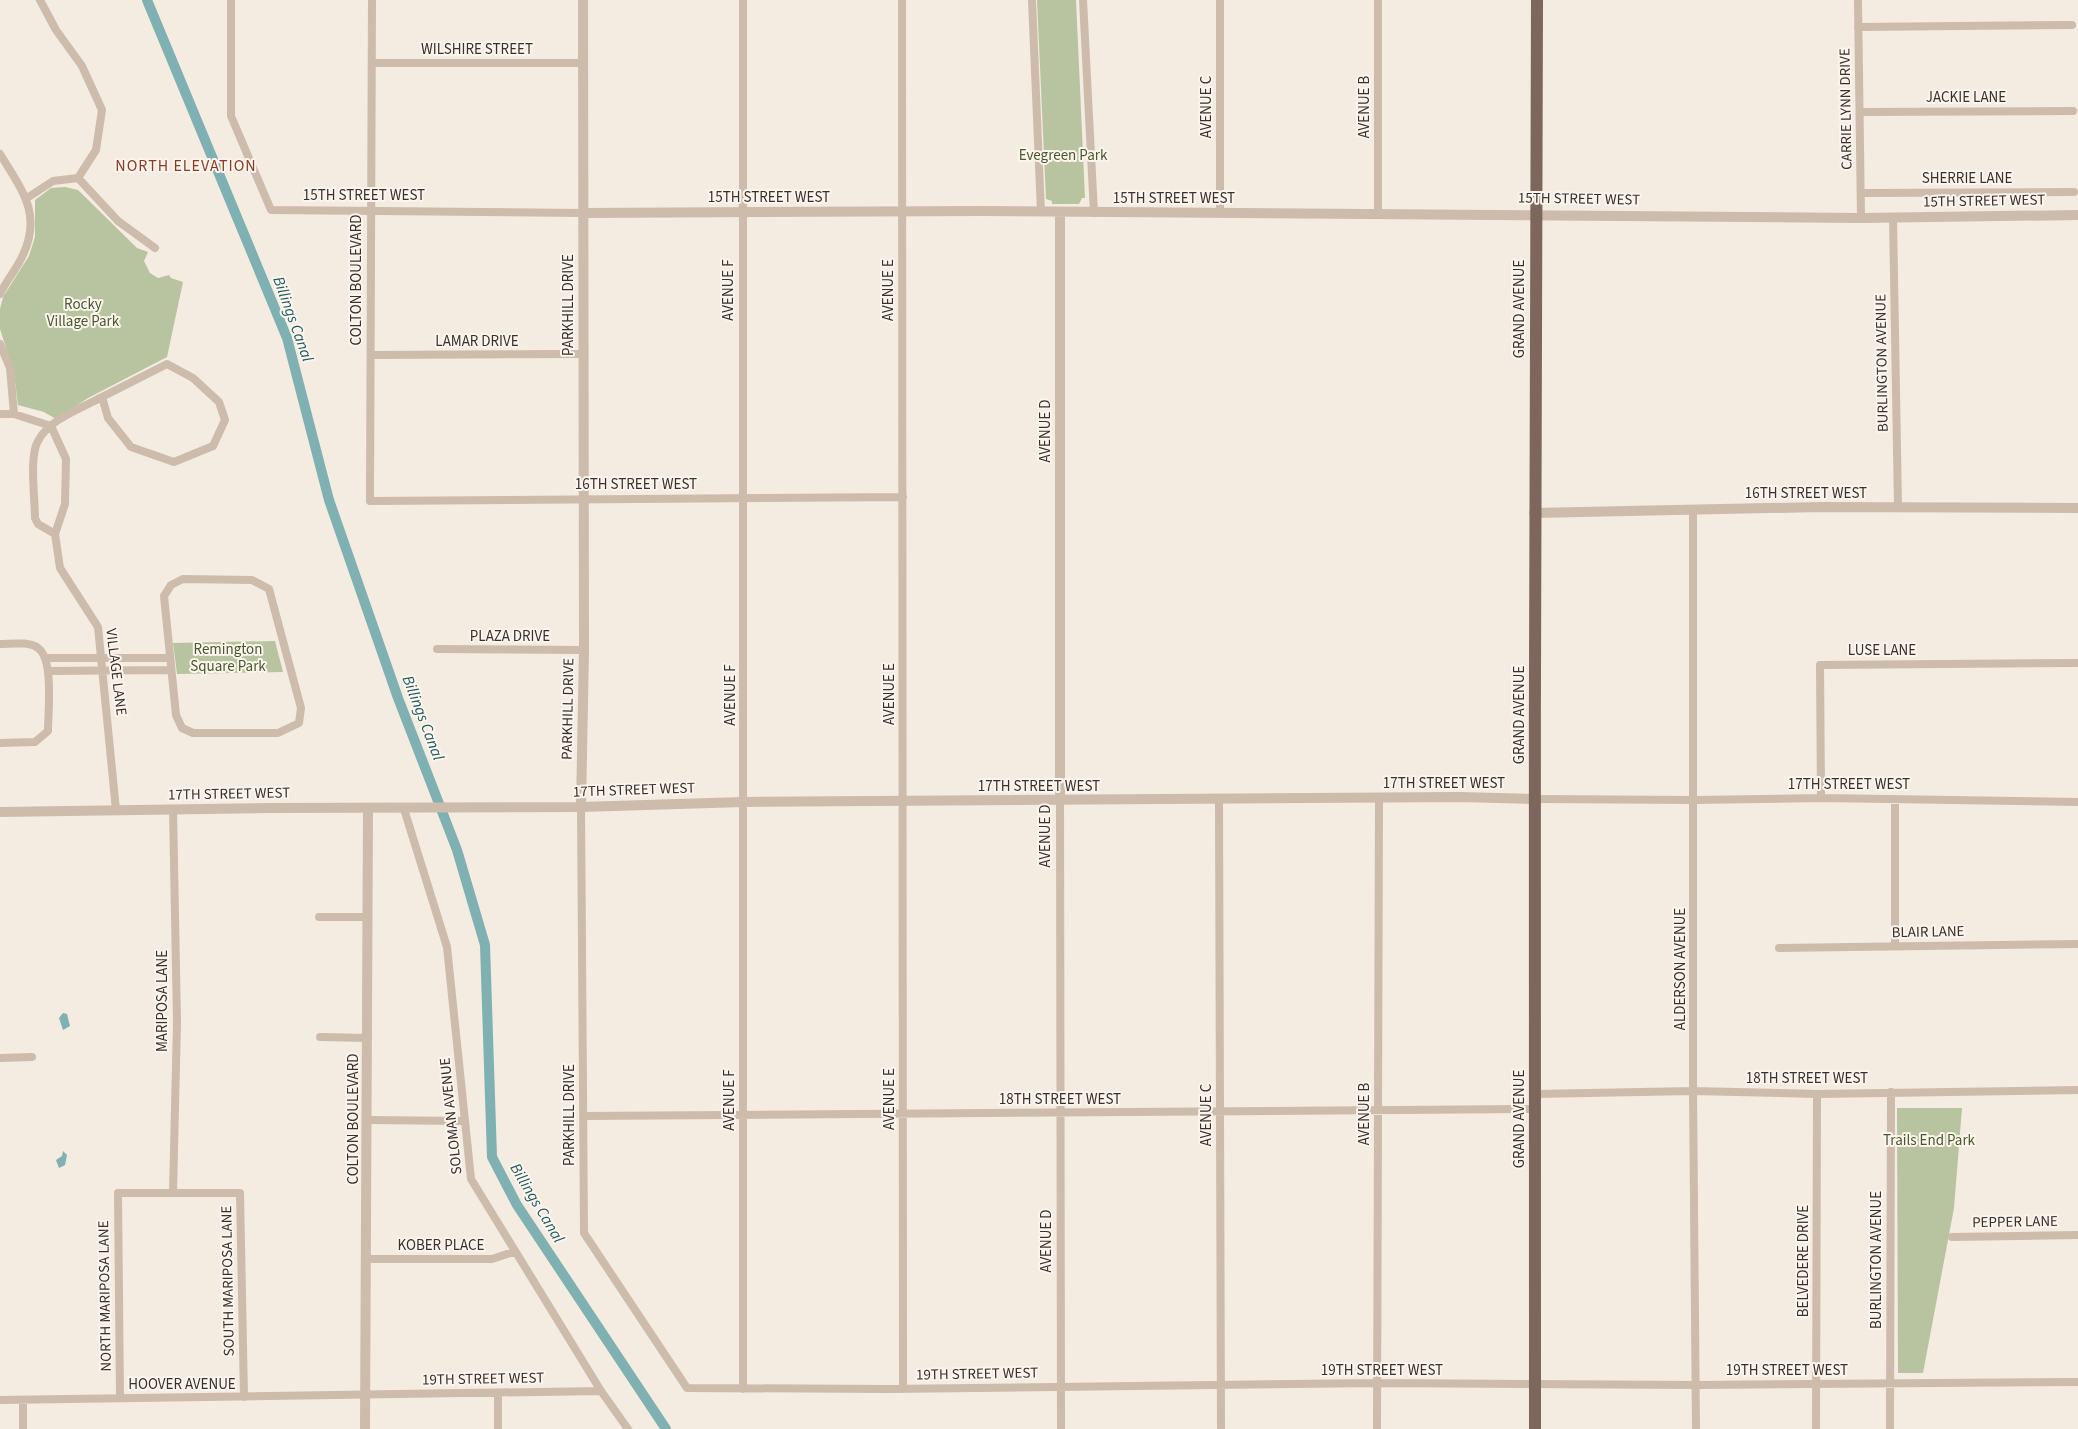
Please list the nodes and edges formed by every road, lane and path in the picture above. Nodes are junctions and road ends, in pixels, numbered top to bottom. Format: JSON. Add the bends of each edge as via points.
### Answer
{"nodes":[{"id":1,"x":40,"y":0,"type":"edge"},
{"id":2,"x":231,"y":0,"type":"edge"},
{"id":3,"x":372,"y":0,"type":"edge"},
{"id":4,"x":583,"y":0,"type":"edge"},
{"id":5,"x":743,"y":0,"type":"edge"},
{"id":6,"x":902,"y":0,"type":"edge"},
{"id":7,"x":1032,"y":0,"type":"edge"},
{"id":8,"x":1083,"y":0,"type":"edge"},
{"id":9,"x":1220,"y":0,"type":"edge"},
{"id":10,"x":1378,"y":0,"type":"edge"},
{"id":11,"x":1537,"y":0,"type":"edge"},
{"id":12,"x":1858,"y":0,"type":"edge"},
{"id":13,"x":2072,"y":25,"type":"dead end"},
{"id":14,"x":1858,"y":27,"type":"junction"},
{"id":15,"x":372,"y":63,"type":"junction"},
{"id":16,"x":583,"y":63,"type":"junction"},
{"id":17,"x":2073,"y":110,"type":"dead end"},
{"id":18,"x":1860,"y":112,"type":"junction"},
{"id":19,"x":0,"y":154,"type":"edge"},
{"id":20,"x":78,"y":178,"type":"junction"},
{"id":21,"x":1861,"y":192,"type":"junction"},
{"id":22,"x":2074,"y":192,"type":"dead end"},
{"id":23,"x":27,"y":198,"type":"junction"},
{"id":24,"x":371,"y":209,"type":"junction"},
{"id":25,"x":902,"y":211,"type":"junction"},
{"id":26,"x":1042,"y":212,"type":"junction"},
{"id":27,"x":583,"y":213,"type":"junction"},
{"id":28,"x":742,"y":213,"type":"junction"},
{"id":29,"x":1060,"y":213,"type":"junction"},
{"id":30,"x":1094,"y":213,"type":"junction"},
{"id":31,"x":1220,"y":213,"type":"junction"},
{"id":32,"x":1378,"y":214,"type":"junction"},
{"id":33,"x":1535,"y":214,"type":"junction"},
{"id":34,"x":2078,"y":215,"type":"edge"},
{"id":35,"x":1893,"y":217,"type":"junction"},
{"id":36,"x":1861,"y":218,"type":"junction"},
{"id":37,"x":155,"y":248,"type":"dead end"},
{"id":38,"x":0,"y":294,"type":"edge"},
{"id":39,"x":0,"y":344,"type":"edge"},
{"id":40,"x":583,"y":354,"type":"junction"},
{"id":41,"x":371,"y":355,"type":"junction"},
{"id":42,"x":102,"y":397,"type":"junction"},
{"id":43,"x":0,"y":414,"type":"edge"},
{"id":44,"x":14,"y":414,"type":"junction"},
{"id":45,"x":51,"y":426,"type":"junction"},
{"id":46,"x":903,"y":497,"type":"junction"},
{"id":47,"x":744,"y":498,"type":"junction"},
{"id":48,"x":584,"y":499,"type":"junction"},
{"id":49,"x":370,"y":501,"type":"joint"},
{"id":50,"x":1898,"y":508,"type":"junction"},
{"id":51,"x":2078,"y":508,"type":"edge"},
{"id":52,"x":1693,"y":509,"type":"junction"},
{"id":53,"x":1534,"y":513,"type":"junction"},
{"id":54,"x":56,"y":534,"type":"junction"},
{"id":55,"x":0,"y":644,"type":"edge"},
{"id":56,"x":437,"y":649,"type":"dead end"},
{"id":57,"x":584,"y":650,"type":"junction"},
{"id":58,"x":47,"y":658,"type":"junction"},
{"id":59,"x":102,"y":658,"type":"junction"},
{"id":60,"x":169,"y":658,"type":"junction"},
{"id":61,"x":2078,"y":663,"type":"edge"},
{"id":62,"x":171,"y":670,"type":"junction"},
{"id":63,"x":48,"y":671,"type":"junction"},
{"id":64,"x":104,"y":671,"type":"junction"},
{"id":65,"x":0,"y":743,"type":"edge"},
{"id":66,"x":1379,"y":798,"type":"junction"},
{"id":67,"x":1821,"y":798,"type":"junction"},
{"id":68,"x":1536,"y":799,"type":"junction"},
{"id":69,"x":1895,"y":799,"type":"junction"},
{"id":70,"x":1060,"y":800,"type":"junction"},
{"id":71,"x":1219,"y":800,"type":"junction"},
{"id":72,"x":1695,"y":800,"type":"junction"},
{"id":73,"x":743,"y":802,"type":"junction"},
{"id":74,"x":903,"y":802,"type":"junction"},
{"id":75,"x":2078,"y":802,"type":"edge"},
{"id":76,"x":581,"y":807,"type":"junction"},
{"id":77,"x":368,"y":809,"type":"junction"},
{"id":78,"x":404,"y":809,"type":"junction"},
{"id":79,"x":116,"y":810,"type":"junction"},
{"id":80,"x":173,"y":810,"type":"junction"},
{"id":81,"x":0,"y":812,"type":"edge"},
{"id":82,"x":319,"y":917,"type":"dead end"},
{"id":83,"x":368,"y":917,"type":"junction"},
{"id":84,"x":2078,"y":944,"type":"edge"},
{"id":85,"x":1896,"y":946,"type":"junction"},
{"id":86,"x":1779,"y":948,"type":"dead end"},
{"id":87,"x":320,"y":1037,"type":"dead end"},
{"id":88,"x":368,"y":1038,"type":"junction"},
{"id":89,"x":32,"y":1057,"type":"dead end"},
{"id":90,"x":0,"y":1058,"type":"edge"},
{"id":91,"x":2078,"y":1090,"type":"edge"},
{"id":92,"x":1693,"y":1091,"type":"junction"},
{"id":93,"x":1891,"y":1092,"type":"junction"},
{"id":94,"x":1535,"y":1094,"type":"junction"},
{"id":95,"x":1817,"y":1094,"type":"junction"},
{"id":96,"x":1535,"y":1109,"type":"junction"},
{"id":97,"x":1378,"y":1110,"type":"junction"},
{"id":98,"x":1220,"y":1112,"type":"junction"},
{"id":99,"x":1060,"y":1113,"type":"junction"},
{"id":100,"x":903,"y":1114,"type":"junction"},
{"id":101,"x":743,"y":1115,"type":"junction"},
{"id":102,"x":584,"y":1116,"type":"junction"},
{"id":103,"x":367,"y":1120,"type":"junction"},
{"id":104,"x":465,"y":1121,"type":"junction"},
{"id":105,"x":173,"y":1192,"type":"junction"},
{"id":106,"x":2078,"y":1235,"type":"edge"},
{"id":107,"x":1952,"y":1237,"type":"dead end"},
{"id":108,"x":513,"y":1252,"type":"junction"},
{"id":109,"x":367,"y":1259,"type":"junction"},
{"id":110,"x":2078,"y":1382,"type":"edge"},
{"id":111,"x":1378,"y":1383,"type":"junction"},
{"id":112,"x":1817,"y":1383,"type":"junction"},
{"id":113,"x":1889,"y":1383,"type":"junction"},
{"id":114,"x":1221,"y":1384,"type":"junction"},
{"id":115,"x":1535,"y":1384,"type":"junction"},
{"id":116,"x":1697,"y":1385,"type":"junction"},
{"id":117,"x":1061,"y":1386,"type":"junction"},
{"id":118,"x":686,"y":1388,"type":"joint"},
{"id":119,"x":903,"y":1389,"type":"junction"},
{"id":120,"x":743,"y":1390,"type":"junction"},
{"id":121,"x":601,"y":1391,"type":"junction"},
{"id":122,"x":498,"y":1393,"type":"junction"},
{"id":123,"x":365,"y":1395,"type":"junction"},
{"id":124,"x":120,"y":1398,"type":"junction"},
{"id":125,"x":244,"y":1398,"type":"junction"},
{"id":126,"x":0,"y":1400,"type":"edge"},
{"id":127,"x":23,"y":1400,"type":"junction"},
{"id":128,"x":23,"y":1429,"type":"edge"},
{"id":129,"x":365,"y":1429,"type":"edge"},
{"id":130,"x":498,"y":1429,"type":"edge"},
{"id":131,"x":628,"y":1429,"type":"edge"},
{"id":132,"x":1061,"y":1429,"type":"edge"},
{"id":133,"x":1221,"y":1429,"type":"edge"},
{"id":134,"x":1377,"y":1429,"type":"edge"},
{"id":135,"x":1535,"y":1429,"type":"edge"},
{"id":136,"x":1696,"y":1429,"type":"edge"},
{"id":137,"x":1816,"y":1429,"type":"edge"},
{"id":138,"x":1890,"y":1429,"type":"edge"}],
"edges":[{"from":1,"to":20,"type":"street","via":[[56,30],[82,66],[102,110],[96,150]]},
{"from":2,"to":24,"type":"street","name":"15TH STREET WEST","via":[[231,116],[271,210]]},
{"from":3,"to":15,"type":"street","name":"COLTON BOULEVARD"},
{"from":4,"to":16,"type":"street","name":"PARKHILL DRIVE"},
{"from":5,"to":28,"type":"street","name":"AVENUE F"},
{"from":6,"to":25,"type":"street","name":"AVENUE E"},
{"from":7,"to":26,"type":"street"},
{"from":8,"to":30,"type":"street"},
{"from":9,"to":31,"type":"street","name":"AVENUE C"},
{"from":10,"to":32,"type":"street","name":"AVENUE B"},
{"from":11,"to":33,"type":"main road","name":"GRAND AVENUE"},
{"from":12,"to":14,"type":"street","name":"CARRIE LYNN DRIVE"},
{"from":13,"to":14,"type":"street"},
{"from":14,"to":18,"type":"street","name":"CARRIE LYNN DRIVE"},
{"from":15,"to":16,"type":"street","name":"WILSHIRE STREET"},
{"from":15,"to":24,"type":"street","name":"COLTON BOULEVARD"},
{"from":16,"to":27,"type":"street","name":"PARKHILL DRIVE"},
{"from":17,"to":18,"type":"street","name":"JACKIE LANE"},
{"from":18,"to":21,"type":"street","name":"CARRIE LYNN DRIVE"},
{"from":19,"to":23,"type":"street"},
{"from":20,"to":23,"type":"street","via":[[53,181]]},
{"from":20,"to":37,"type":"street","via":[[118,221]]},
{"from":21,"to":22,"type":"street","name":"SHERRIE LANE"},
{"from":21,"to":36,"type":"street","name":"CARRIE LYNN DRIVE"},
{"from":23,"to":38,"type":"street","via":[[31,216],[30,238]]},
{"from":24,"to":27,"type":"street","name":"15TH STREET WEST"},
{"from":24,"to":41,"type":"street","name":"COLTON BOULEVARD"},
{"from":25,"to":26,"type":"street","name":"15TH STREET WEST"},
{"from":25,"to":28,"type":"street","name":"15TH STREET WEST"},
{"from":25,"to":46,"type":"street","name":"AVENUE E"},
{"from":26,"to":29,"type":"street","name":"15TH STREET WEST"},
{"from":27,"to":28,"type":"street","name":"15TH STREET WEST"},
{"from":27,"to":40,"type":"street","name":"PARKHILL DRIVE"},
{"from":28,"to":47,"type":"street","name":"AVENUE F"},
{"from":29,"to":30,"type":"street","name":"15TH STREET WEST"},
{"from":29,"to":70,"type":"street","name":"AVENUE D"},
{"from":30,"to":31,"type":"street","name":"15TH STREET WEST"},
{"from":31,"to":32,"type":"street","name":"15TH STREET WEST"},
{"from":32,"to":33,"type":"street","name":"15TH STREET WEST"},
{"from":33,"to":36,"type":"street","name":"15TH STREET WEST"},
{"from":33,"to":53,"type":"main road","name":"GRAND AVENUE"},
{"from":34,"to":35,"type":"street","name":"15TH STREET WEST"},
{"from":35,"to":36,"type":"street","name":"15TH STREET WEST"},
{"from":35,"to":50,"type":"street","name":"BURLINGTON AVENUE"},
{"from":39,"to":44,"type":"street","via":[[10,368]]},
{"from":40,"to":41,"type":"street","name":"LAMAR DRIVE"},
{"from":40,"to":48,"type":"street","name":"PARKHILL DRIVE"},
{"from":41,"to":49,"type":"street","name":"COLTON BOULEVARD"},
{"from":42,"to":42,"type":"street","via":[[167,364],[193,378],[219,402],[225,420],[213,446],[174,462],[131,447],[108,418]]},
{"from":42,"to":45,"type":"street"},
{"from":43,"to":44,"type":"street"},
{"from":44,"to":45,"type":"street"},
{"from":45,"to":54,"type":"street","name":"VILLAGE LANE","via":[[66,459],[65,504]]},
{"from":45,"to":54,"type":"street","via":[[37,441],[34,458],[35,518],[38,524]]},
{"from":46,"to":47,"type":"street","name":"16TH STREET WEST"},
{"from":46,"to":74,"type":"street","name":"AVENUE E"},
{"from":47,"to":48,"type":"street","name":"16TH STREET WEST"},
{"from":47,"to":73,"type":"street","name":"AVENUE F"},
{"from":48,"to":49,"type":"street","name":"16TH STREET WEST"},
{"from":48,"to":57,"type":"street","name":"PARKHILL DRIVE"},
{"from":50,"to":51,"type":"street","name":"16TH STREET WEST"},
{"from":50,"to":52,"type":"street","name":"16TH STREET WEST"},
{"from":52,"to":53,"type":"street","name":"16TH STREET WEST"},
{"from":52,"to":72,"type":"street","name":"ALDERSON AVENUE"},
{"from":53,"to":68,"type":"main road","name":"GRAND AVENUE"},
{"from":54,"to":59,"type":"street","name":"VILLAGE LANE","via":[[60,568],[98,627]]},
{"from":55,"to":58,"type":"street","via":[[28,644],[38,648]]},
{"from":56,"to":57,"type":"street","name":"PLAZA DRIVE"},
{"from":57,"to":76,"type":"street","name":"PARKHILL DRIVE"},
{"from":58,"to":59,"type":"street"},
{"from":58,"to":63,"type":"street"},
{"from":59,"to":60,"type":"street"},
{"from":59,"to":64,"type":"street","name":"VILLAGE LANE"},
{"from":60,"to":62,"type":"street"},
{"from":60,"to":62,"type":"street","via":[[164,596],[171,585],[183,579],[252,580],[262,584],[269,589],[294,675],[301,708],[299,723],[278,733],[193,733],[182,728],[176,715]]},
{"from":61,"to":67,"type":"street","name":"LUSE LANE","via":[[1820,665]]},
{"from":62,"to":64,"type":"street"},
{"from":63,"to":64,"type":"street"},
{"from":63,"to":65,"type":"street","via":[[48,731],[35,742]]},
{"from":64,"to":79,"type":"street","name":"VILLAGE LANE"},
{"from":66,"to":68,"type":"street","name":"17TH STREET WEST"},
{"from":66,"to":71,"type":"street","name":"17TH STREET WEST"},
{"from":66,"to":97,"type":"street","name":"AVENUE B"},
{"from":67,"to":69,"type":"street","name":"17TH STREET WEST"},
{"from":67,"to":72,"type":"street","name":"17TH STREET WEST"},
{"from":68,"to":72,"type":"street","name":"17TH STREET WEST"},
{"from":68,"to":94,"type":"main road","name":"GRAND AVENUE"},
{"from":69,"to":75,"type":"street","name":"17TH STREET WEST"},
{"from":69,"to":85,"type":"street"},
{"from":70,"to":71,"type":"street","name":"17TH STREET WEST"},
{"from":70,"to":74,"type":"street","name":"17TH STREET WEST"},
{"from":70,"to":99,"type":"street","name":"AVENUE D"},
{"from":71,"to":98,"type":"street","name":"AVENUE C"},
{"from":72,"to":92,"type":"street","name":"ALDERSON AVENUE"},
{"from":73,"to":74,"type":"street","name":"17TH STREET WEST"},
{"from":73,"to":76,"type":"street","name":"17TH STREET WEST"},
{"from":73,"to":101,"type":"street","name":"AVENUE F"},
{"from":74,"to":100,"type":"street","name":"AVENUE E"},
{"from":76,"to":78,"type":"street","name":"17TH STREET WEST"},
{"from":76,"to":102,"type":"street","name":"PARKHILL DRIVE"},
{"from":77,"to":78,"type":"street","name":"17TH STREET WEST"},
{"from":77,"to":80,"type":"street","name":"17TH STREET WEST"},
{"from":77,"to":83,"type":"street","name":"COLTON BOULEVARD"},
{"from":78,"to":104,"type":"street","name":"SOLOMAN AVENUE","via":[[447,946]]},
{"from":79,"to":80,"type":"street","name":"17TH STREET WEST"},
{"from":79,"to":81,"type":"street","name":"17TH STREET WEST"},
{"from":80,"to":105,"type":"street","name":"MARIPOSA LANE","via":[[177,1022]]},
{"from":82,"to":83,"type":"street"},
{"from":83,"to":88,"type":"street","name":"COLTON BOULEVARD"},
{"from":84,"to":85,"type":"street","name":"BLAIR LANE"},
{"from":85,"to":86,"type":"street","name":"BLAIR LANE"},
{"from":87,"to":88,"type":"street"},
{"from":88,"to":103,"type":"street","name":"COLTON BOULEVARD"},
{"from":89,"to":90,"type":"street"},
{"from":91,"to":93,"type":"street","name":"18TH STREET WEST"},
{"from":92,"to":94,"type":"street","name":"18TH STREET WEST"},
{"from":92,"to":95,"type":"street","name":"18TH STREET WEST"},
{"from":92,"to":116,"type":"street","name":"ALDERSON AVENUE"},
{"from":93,"to":95,"type":"street","name":"18TH STREET WEST"},
{"from":93,"to":113,"type":"street","name":"BURLINGTON AVENUE"},
{"from":94,"to":96,"type":"main road","name":"GRAND AVENUE"},
{"from":95,"to":112,"type":"street","name":"BELVEDERE DRIVE"},
{"from":96,"to":97,"type":"street","name":"18TH STREET WEST"},
{"from":96,"to":115,"type":"main road","name":"GRAND AVENUE"},
{"from":97,"to":98,"type":"street","name":"18TH STREET WEST"},
{"from":97,"to":111,"type":"street","name":"AVENUE B"},
{"from":98,"to":99,"type":"street","name":"18TH STREET WEST"},
{"from":98,"to":114,"type":"street","name":"AVENUE C"},
{"from":99,"to":100,"type":"street","name":"18TH STREET WEST"},
{"from":99,"to":117,"type":"street","name":"AVENUE D"},
{"from":100,"to":101,"type":"street","name":"18TH STREET WEST"},
{"from":100,"to":119,"type":"street","name":"AVENUE E"},
{"from":101,"to":102,"type":"street","name":"18TH STREET WEST"},
{"from":101,"to":120,"type":"street","name":"AVENUE F"},
{"from":102,"to":118,"type":"street","name":"PARKHILL DRIVE","via":[[584,1233]]},
{"from":103,"to":104,"type":"street"},
{"from":103,"to":109,"type":"street","name":"COLTON BOULEVARD"},
{"from":104,"to":108,"type":"street","name":"SOLOMAN AVENUE","via":[[470,1179]]},
{"from":105,"to":124,"type":"street","name":"NORTH MARIPOSA LANE","via":[[118,1194]]},
{"from":105,"to":125,"type":"street","name":"SOUTH MARIPOSA LANE","via":[[240,1194]]},
{"from":106,"to":107,"type":"street","name":"PEPPER LANE"},
{"from":108,"to":109,"type":"street","name":"KOBER PLACE","via":[[492,1259]]},
{"from":108,"to":121,"type":"street","name":"SOLOMAN AVENUE"},
{"from":109,"to":123,"type":"street","name":"COLTON BOULEVARD"},
{"from":110,"to":113,"type":"street","name":"19TH STREET WEST"},
{"from":111,"to":114,"type":"street","name":"19TH STREET WEST"},
{"from":111,"to":115,"type":"street","name":"19TH STREET WEST"},
{"from":111,"to":134,"type":"street","name":"AVENUE B"},
{"from":112,"to":113,"type":"street","name":"19TH STREET WEST"},
{"from":112,"to":116,"type":"street","name":"19TH STREET WEST"},
{"from":112,"to":137,"type":"street","name":"BELVEDERE DRIVE"},
{"from":113,"to":138,"type":"street","name":"BURLINGTON AVENUE"},
{"from":114,"to":117,"type":"street","name":"19TH STREET WEST"},
{"from":114,"to":133,"type":"street","name":"AVENUE C"},
{"from":115,"to":116,"type":"street","name":"19TH STREET WEST"},
{"from":115,"to":135,"type":"main road","name":"GRAND AVENUE"},
{"from":116,"to":136,"type":"street","name":"ALDERSON AVENUE"},
{"from":117,"to":119,"type":"street","name":"19TH STREET WEST"},
{"from":117,"to":132,"type":"street","name":"AVENUE D"},
{"from":118,"to":120,"type":"street","name":"19TH STREET WEST"},
{"from":119,"to":120,"type":"street","name":"19TH STREET WEST"},
{"from":121,"to":122,"type":"street","name":"19TH STREET WEST"},
{"from":121,"to":131,"type":"street"},
{"from":122,"to":123,"type":"street","name":"19TH STREET WEST"},
{"from":122,"to":130,"type":"street"},
{"from":123,"to":125,"type":"street","name":"HOOVER AVENUE"},
{"from":123,"to":129,"type":"street","name":"COLTON BOULEVARD"},
{"from":124,"to":125,"type":"street","name":"HOOVER AVENUE"},
{"from":124,"to":127,"type":"street","name":"HOOVER AVENUE"},
{"from":126,"to":127,"type":"street","name":"HOOVER AVENUE"},
{"from":127,"to":128,"type":"street"}]}
